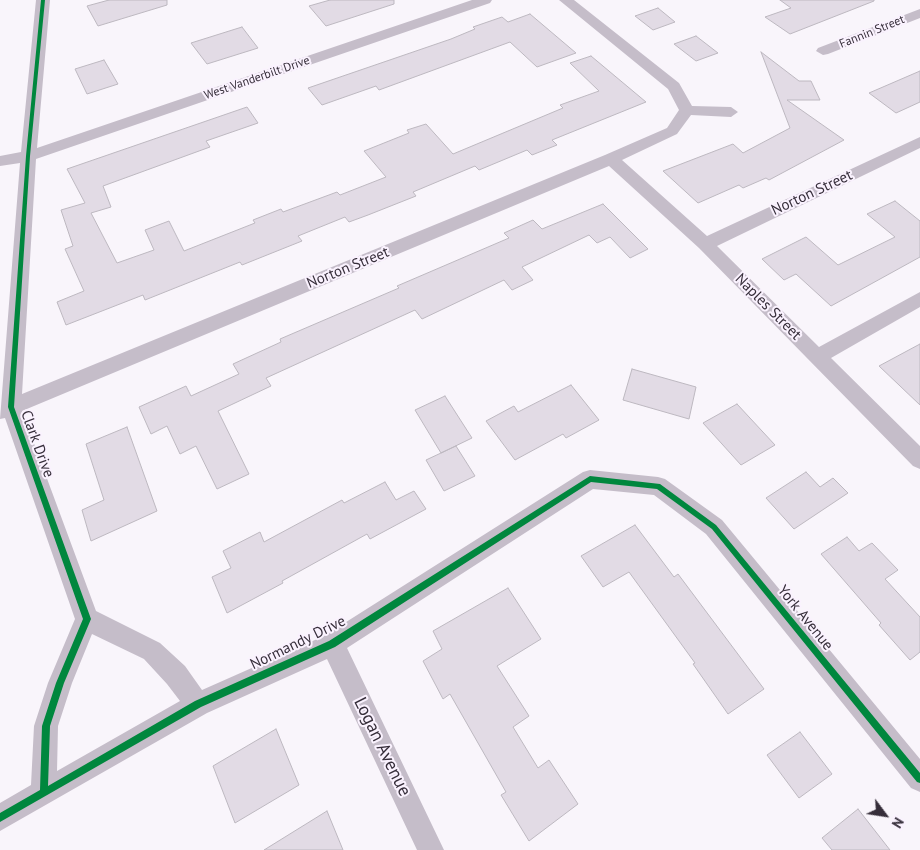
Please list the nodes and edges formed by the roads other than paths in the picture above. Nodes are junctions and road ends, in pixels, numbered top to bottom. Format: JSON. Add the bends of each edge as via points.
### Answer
{"nodes":[{"id":1,"x":44,"y":0,"type":"edge"},
{"id":2,"x":485,"y":0,"type":"edge"},
{"id":3,"x":566,"y":0,"type":"edge"},
{"id":4,"x":920,"y":12,"type":"edge"},
{"id":5,"x":823,"y":51,"type":"dead end"},
{"id":6,"x":687,"y":110,"type":"junction"},
{"id":7,"x":731,"y":112,"type":"dead end"},
{"id":8,"x":920,"y":142,"type":"edge"},
{"id":9,"x":28,"y":156,"type":"junction"},
{"id":10,"x":612,"y":159,"type":"junction"},
{"id":11,"x":0,"y":161,"type":"edge"},
{"id":12,"x":705,"y":244,"type":"junction"},
{"id":13,"x":920,"y":298,"type":"edge"},
{"id":14,"x":817,"y":357,"type":"junction"},
{"id":15,"x":5,"y":410,"type":"edge"},
{"id":16,"x":920,"y":460,"type":"edge"},
{"id":17,"x":658,"y":486,"type":"joint"},
{"id":18,"x":87,"y":619,"type":"junction"},
{"id":19,"x":332,"y":644,"type":"junction"},
{"id":20,"x":198,"y":704,"type":"junction"},
{"id":21,"x":920,"y":779,"type":"edge"},
{"id":22,"x":44,"y":792,"type":"junction"},
{"id":23,"x":0,"y":818,"type":"edge"},
{"id":24,"x":431,"y":850,"type":"edge"}],
"edges":[{"from":1,"to":9,"type":"street","name":"Clark Drive"},
{"from":2,"to":9,"type":"street","name":"West Vanderbilt Drive"},
{"from":3,"to":6,"type":"street","via":[[674,86]]},
{"from":4,"to":5,"type":"street","name":"Fannin Street"},
{"from":6,"to":7,"type":"street"},
{"from":6,"to":10,"type":"street","name":"Norton Street","via":[[672,131]]},
{"from":8,"to":12,"type":"street","name":"Norton Street"},
{"from":9,"to":11,"type":"street","name":"West Vanderbilt Drive"},
{"from":9,"to":15,"type":"street","name":"Clark Drive"},
{"from":10,"to":12,"type":"street","name":"Naples Street"},
{"from":10,"to":15,"type":"street","name":"Norton Street"},
{"from":12,"to":14,"type":"street","name":"Naples Street"},
{"from":13,"to":14,"type":"street"},
{"from":14,"to":16,"type":"street","name":"Naples Street"},
{"from":15,"to":18,"type":"street","name":"Clark Drive"},
{"from":17,"to":19,"type":"street","name":"Normandy Drive","via":[[590,479]]},
{"from":17,"to":21,"type":"street","name":"York Avenue","via":[[714,527]]},
{"from":18,"to":20,"type":"street","via":[[152,651]]},
{"from":18,"to":22,"type":"street","via":[[46,726]]},
{"from":19,"to":20,"type":"street","name":"Normandy Drive"},
{"from":19,"to":24,"type":"street","name":"Logan Avenue"},
{"from":20,"to":22,"type":"street","name":"Normandy Drive"},
{"from":22,"to":23,"type":"street","name":"Normandy Drive"}]}
